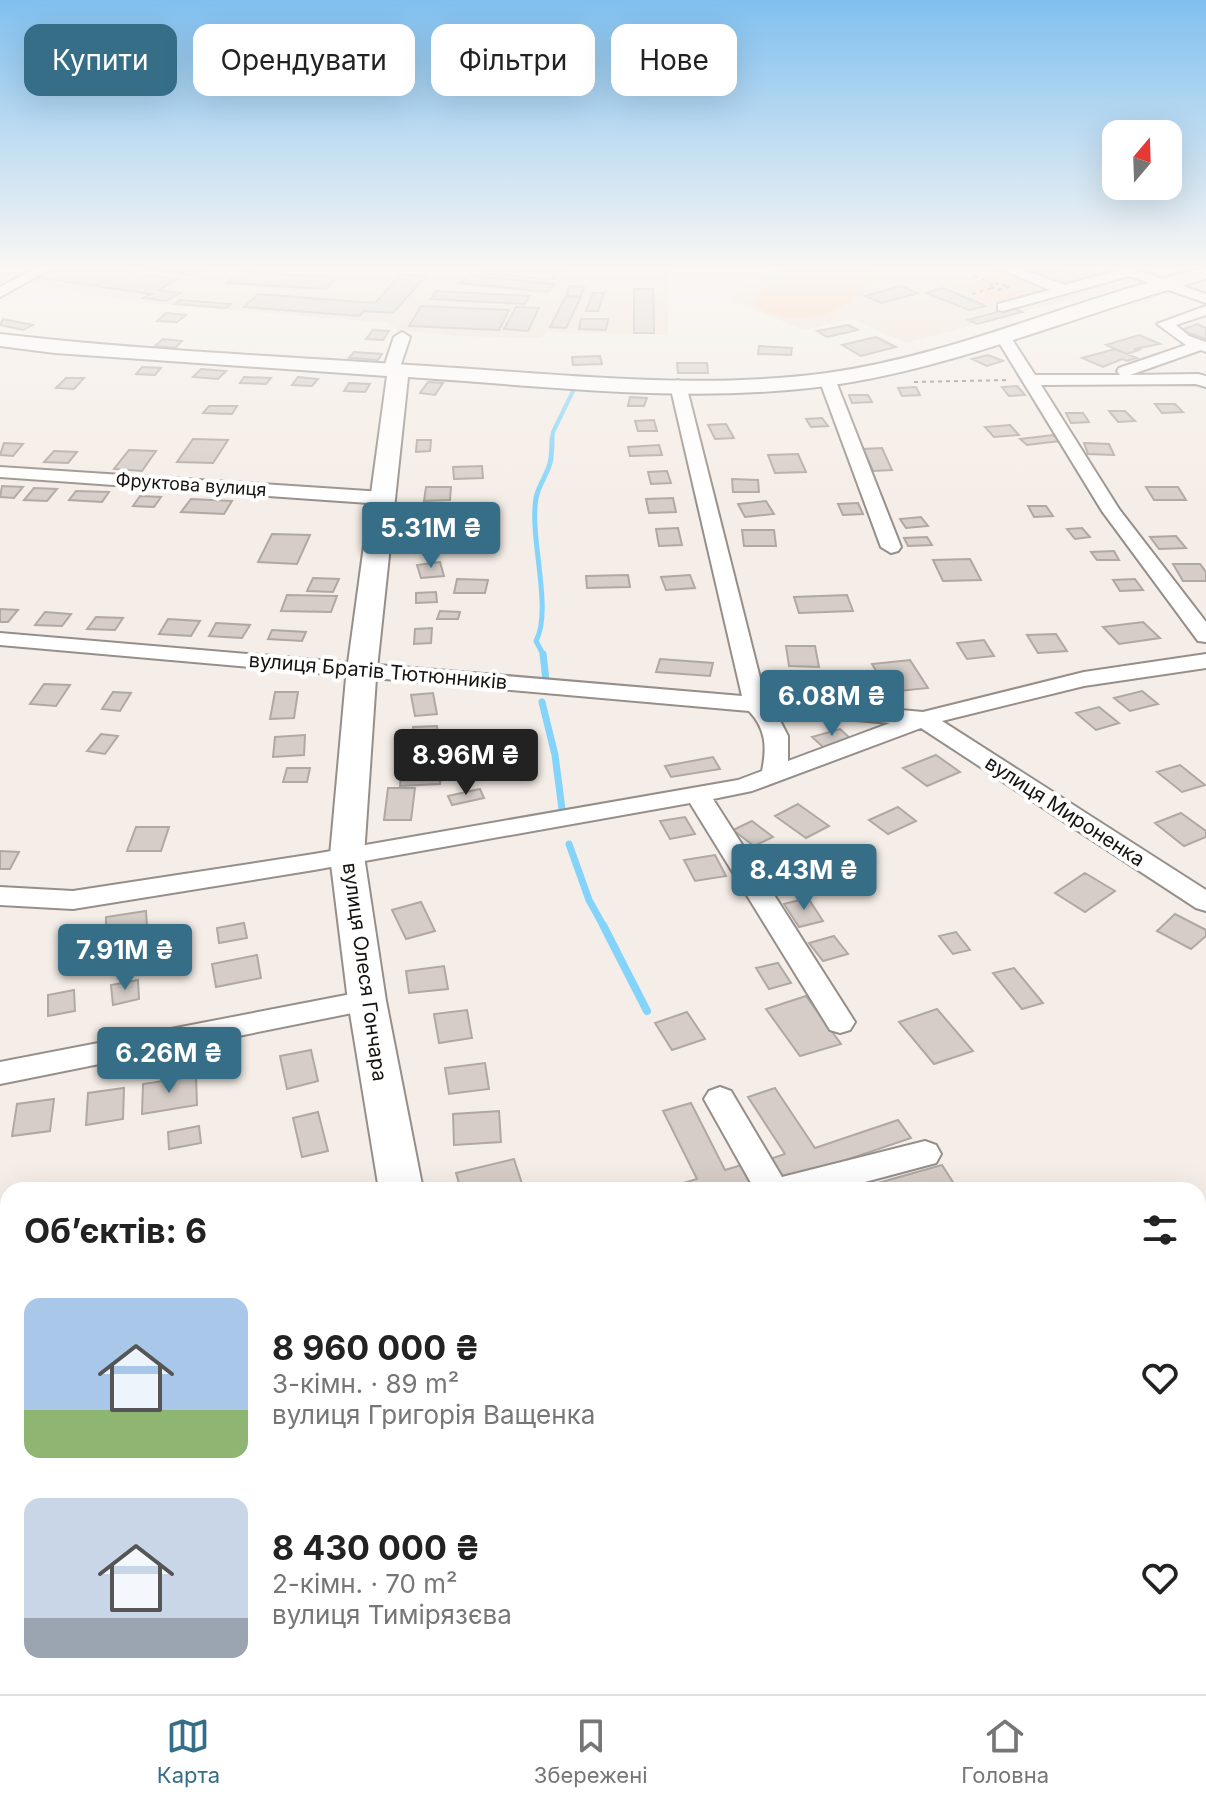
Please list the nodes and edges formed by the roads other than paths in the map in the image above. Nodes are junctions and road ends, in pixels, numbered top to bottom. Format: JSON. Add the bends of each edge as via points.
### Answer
{"nodes":[{"id":1,"x":54,"y":347,"type":"edge"},
{"id":2,"x":400,"y":347,"type":"edge"},
{"id":3,"x":966,"y":347,"type":"edge"},
{"id":4,"x":1010,"y":347,"type":"edge"},
{"id":5,"x":1200,"y":347,"type":"edge"},
{"id":6,"x":394,"y":371,"type":"junction"},
{"id":7,"x":1125,"y":371,"type":"dead end"},
{"id":8,"x":827,"y":379,"type":"junction"},
{"id":9,"x":1031,"y":380,"type":"junction"},
{"id":10,"x":1206,"y":382,"type":"edge"},
{"id":11,"x":678,"y":385,"type":"junction"},
{"id":12,"x":0,"y":472,"type":"edge"},
{"id":13,"x":383,"y":498,"type":"junction"},
{"id":14,"x":891,"y":547,"type":"dead end"},
{"id":15,"x":1206,"y":636,"type":"edge"},
{"id":16,"x":0,"y":639,"type":"edge"},
{"id":17,"x":1206,"y":661,"type":"edge"},
{"id":18,"x":363,"y":669,"type":"junction"},
{"id":19,"x":755,"y":704,"type":"junction"},
{"id":20,"x":923,"y":719,"type":"junction"},
{"id":21,"x":773,"y":775,"type":"junction"},
{"id":22,"x":697,"y":794,"type":"junction"},
{"id":23,"x":347,"y":856,"type":"junction"},
{"id":24,"x":0,"y":896,"type":"edge"},
{"id":25,"x":1206,"y":902,"type":"edge"},
{"id":26,"x":367,"y":1001,"type":"junction"},
{"id":27,"x":840,"y":1022,"type":"dead end"},
{"id":28,"x":0,"y":1073,"type":"edge"},
{"id":29,"x":720,"y":1099,"type":"dead end"},
{"id":30,"x":925,"y":1154,"type":"dead end"},
{"id":31,"x":400,"y":1182,"type":"edge"},
{"id":32,"x":767,"y":1182,"type":"edge"},
{"id":33,"x":815,"y":1182,"type":"edge"}],
"edges":[{"from":1,"to":6,"type":"main road"},
{"from":2,"to":6,"type":"street"},
{"from":3,"to":8,"type":"main road"},
{"from":4,"to":9,"type":"street"},
{"from":5,"to":7,"type":"street"},
{"from":6,"to":11,"type":"main road"},
{"from":6,"to":13,"type":"main road","name":"вулиця Олеся Гончара"},
{"from":8,"to":11,"type":"main road"},
{"from":8,"to":14,"type":"street"},
{"from":9,"to":10,"type":"street"},
{"from":9,"to":15,"type":"street","via":[[1111,511]]},
{"from":11,"to":19,"type":"street"},
{"from":12,"to":13,"type":"street","name":"Фруктова вулиця"},
{"from":13,"to":18,"type":"main road","name":"вулиця Олеся Гончара"},
{"from":16,"to":18,"type":"street","name":"вулиця Братів Тютюнників"},
{"from":17,"to":20,"type":"street","via":[[1084,679]]},
{"from":18,"to":19,"type":"street","name":"вулиця Братів Тютюнників"},
{"from":18,"to":23,"type":"main road","name":"вулиця Олеся Гончара"},
{"from":19,"to":20,"type":"street","name":"вулиця Братів Тютюнників"},
{"from":19,"to":21,"type":"street","via":[[771,720],[779,749]]},
{"from":20,"to":21,"type":"street"},
{"from":20,"to":25,"type":"street","name":"вулиця Мироненка"},
{"from":21,"to":22,"type":"street"},
{"from":22,"to":23,"type":"street"},
{"from":22,"to":27,"type":"street"},
{"from":23,"to":24,"type":"street","via":[[73,900]]},
{"from":23,"to":26,"type":"main road","name":"вулиця Олеся Гончара"},
{"from":26,"to":28,"type":"street"},
{"from":26,"to":31,"type":"main road","name":"вулиця Олеся Гончара"},
{"from":29,"to":32,"type":"street"},
{"from":30,"to":33,"type":"street"}]}
